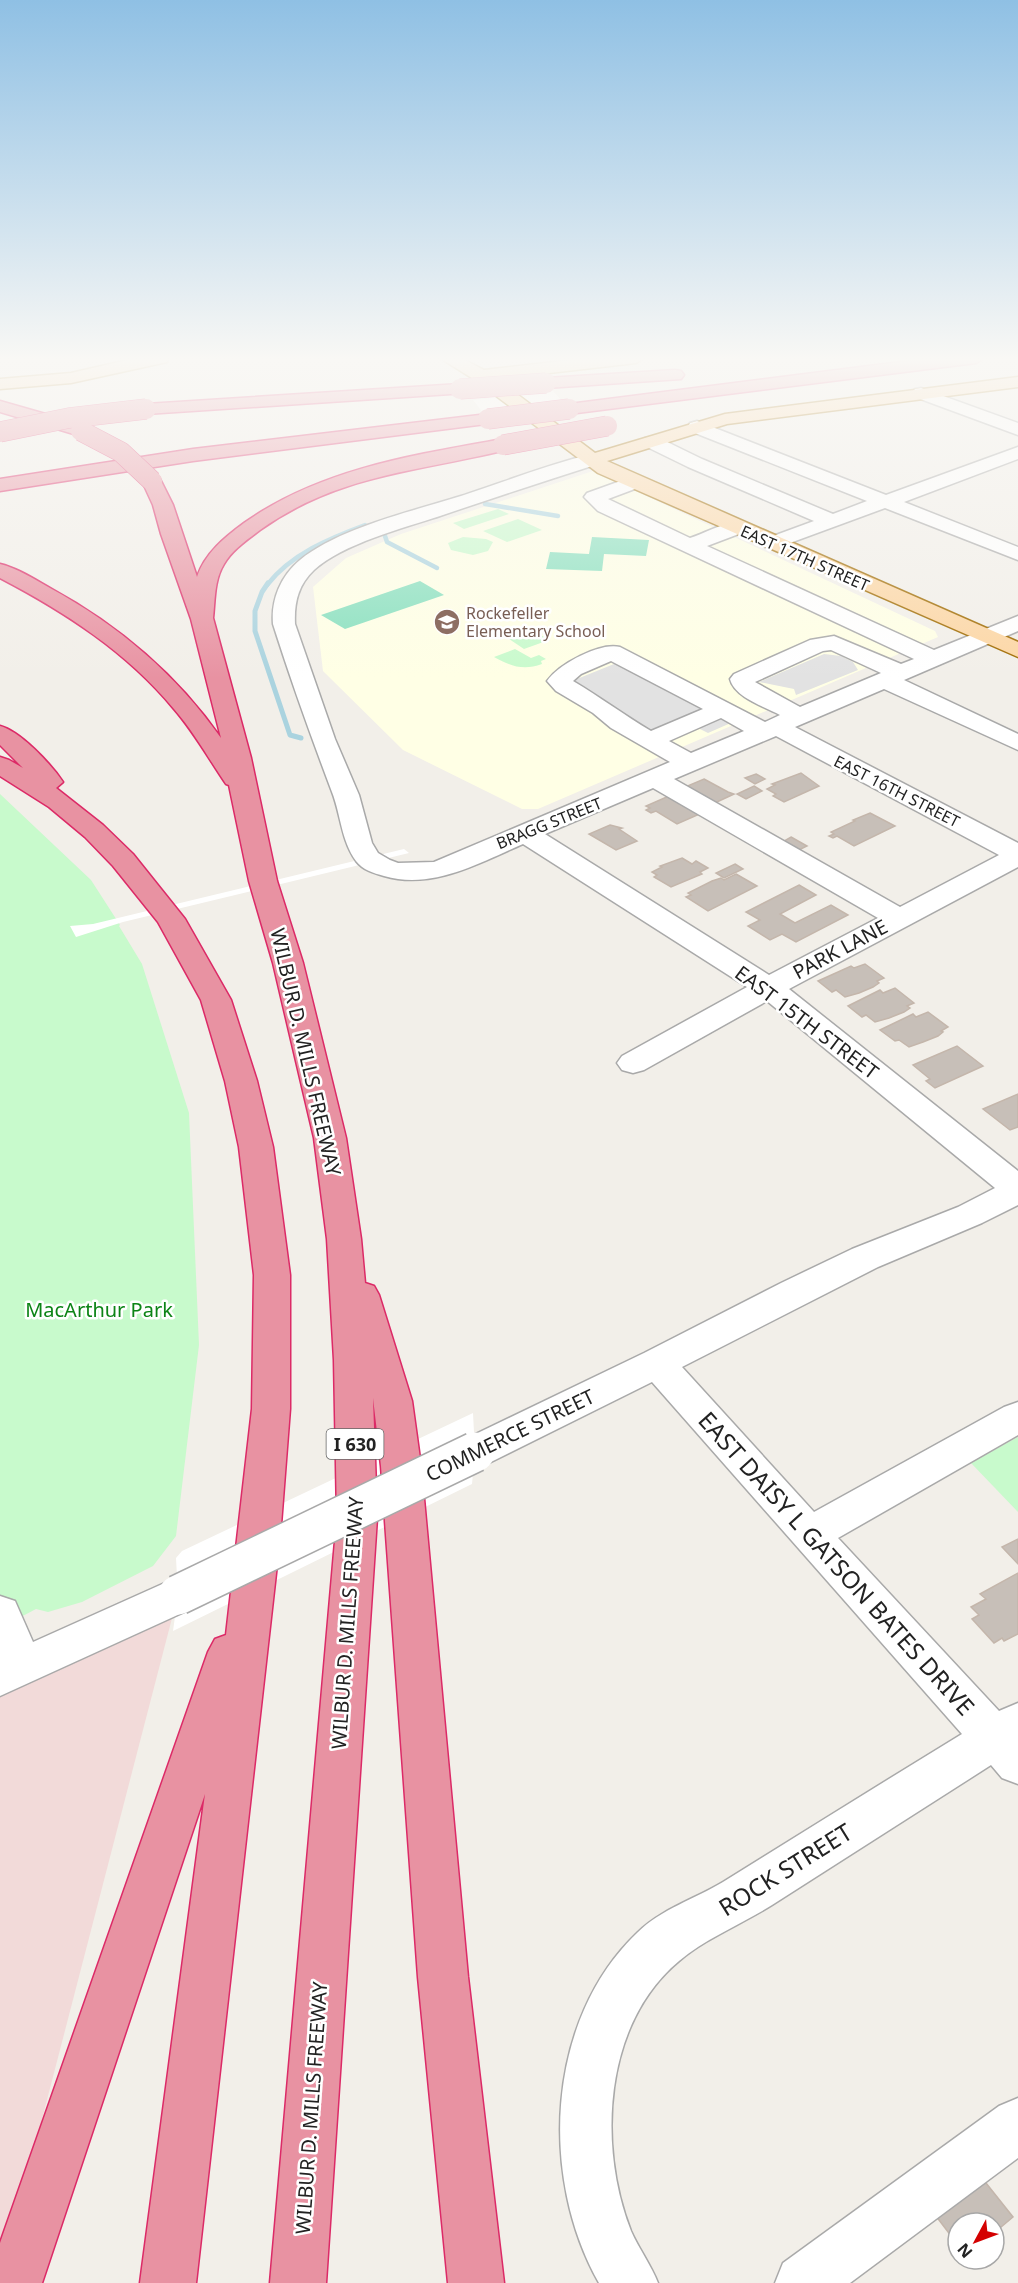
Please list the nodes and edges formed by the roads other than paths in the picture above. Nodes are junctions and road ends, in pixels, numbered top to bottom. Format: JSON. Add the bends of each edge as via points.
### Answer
{"nodes":[{"id":1,"x":130,"y":465,"type":"edge"},
{"id":2,"x":134,"y":465,"type":"edge"},
{"id":3,"x":398,"y":465,"type":"edge"},
{"id":4,"x":577,"y":465,"type":"edge"},
{"id":5,"x":599,"y":465,"type":"edge"},
{"id":6,"x":699,"y":465,"type":"edge"},
{"id":7,"x":798,"y":465,"type":"edge"},
{"id":8,"x":987,"y":465,"type":"edge"},
{"id":9,"x":633,"y":483,"type":"junction"},
{"id":10,"x":0,"y":485,"type":"edge"},
{"id":11,"x":885,"y":502,"type":"junction"},
{"id":12,"x":833,"y":521,"type":"junction"},
{"id":13,"x":737,"y":528,"type":"junction"},
{"id":14,"x":772,"y":543,"type":"junction"},
{"id":15,"x":689,"y":546,"type":"junction"},
{"id":16,"x":1018,"y":554,"type":"edge"},
{"id":17,"x":0,"y":570,"type":"edge"},
{"id":18,"x":201,"y":619,"type":"junction"},
{"id":19,"x":1018,"y":623,"type":"edge"},
{"id":20,"x":986,"y":636,"type":"junction"},
{"id":21,"x":1018,"y":650,"type":"edge"},
{"id":22,"x":934,"y":659,"type":"junction"},
{"id":23,"x":892,"y":676,"type":"junction"},
{"id":24,"x":723,"y":709,"type":"junction"},
{"id":25,"x":801,"y":717,"type":"junction"},
{"id":26,"x":771,"y":730,"type":"junction"},
{"id":27,"x":0,"y":733,"type":"edge"},
{"id":28,"x":650,"y":740,"type":"junction"},
{"id":29,"x":1018,"y":743,"type":"edge"},
{"id":30,"x":691,"y":764,"type":"junction"},
{"id":31,"x":0,"y":765,"type":"edge"},
{"id":32,"x":656,"y":779,"type":"junction"},
{"id":33,"x":243,"y":790,"type":"junction"},
{"id":34,"x":94,"y":831,"type":"junction"},
{"id":35,"x":524,"y":833,"type":"junction"},
{"id":36,"x":1018,"y":855,"type":"edge"},
{"id":37,"x":899,"y":918,"type":"junction"},
{"id":38,"x":769,"y":988,"type":"junction"},
{"id":39,"x":633,"y":1063,"type":"dead end"},
{"id":40,"x":1018,"y":1190,"type":"edge"},
{"id":41,"x":344,"y":1239,"type":"junction"},
{"id":42,"x":657,"y":1363,"type":"junction"},
{"id":43,"x":1018,"y":1417,"type":"edge"},
{"id":44,"x":809,"y":1534,"type":"junction"},
{"id":45,"x":252,"y":1591,"type":"junction"},
{"id":46,"x":0,"y":1614,"type":"edge"},
{"id":47,"x":11,"y":1672,"type":"edge"},
{"id":48,"x":1011,"y":1741,"type":"edge"},
{"id":49,"x":1018,"y":2125,"type":"edge"},
{"id":50,"x":14,"y":2283,"type":"edge"},
{"id":51,"x":168,"y":2283,"type":"edge"},
{"id":52,"x":298,"y":2283,"type":"edge"},
{"id":53,"x":476,"y":2283,"type":"edge"},
{"id":54,"x":630,"y":2283,"type":"edge"},
{"id":55,"x":803,"y":2283,"type":"edge"}],
"edges":[{"from":1,"to":10,"type":"highway"},
{"from":2,"to":18,"type":"highway","name":"WILBUR D. MILLS FREEWAY","bridge":true,"via":[[152,481],[163,505]]},
{"from":3,"to":18,"type":"highway","bridge":true,"via":[[336,481],[262,517],[230,544],[212,566]]},
{"from":4,"to":35,"type":"street","name":"BRAGG STREET","via":[[335,547],[307,565],[289,587],[283,609],[284,624],[323,739],[368,858],[397,871],[438,870]]},
{"from":5,"to":9,"type":"main road","name":"EAST 17TH STREET"},
{"from":6,"to":12,"type":"street"},
{"from":7,"to":11,"type":"street"},
{"from":8,"to":11,"type":"street"},
{"from":9,"to":13,"type":"main road","name":"EAST 17TH STREET"},
{"from":9,"to":15,"type":"street","via":[[594,497],[605,507]]},
{"from":11,"to":12,"type":"street"},
{"from":11,"to":16,"type":"street"},
{"from":12,"to":14,"type":"street"},
{"from":13,"to":14,"type":"main road","name":"EAST 17TH STREET"},
{"from":13,"to":15,"type":"street"},
{"from":14,"to":20,"type":"main road","name":"EAST 17TH STREET"},
{"from":15,"to":22,"type":"street"},
{"from":17,"to":33,"type":"highway","via":[[46,593],[129,648],[184,704]]},
{"from":18,"to":33,"type":"highway","name":"WILBUR D. MILLS FREEWAY","number":"I 630"},
{"from":19,"to":20,"type":"street","name":"BRAGG STREET"},
{"from":20,"to":21,"type":"main road","name":"EAST 17TH STREET"},
{"from":20,"to":22,"type":"street","name":"BRAGG STREET"},
{"from":22,"to":23,"type":"street","name":"BRAGG STREET"},
{"from":23,"to":25,"type":"street","name":"BRAGG STREET"},
{"from":23,"to":25,"type":"street","via":[[834,643],[818,645],[742,679],[750,690]]},
{"from":23,"to":29,"type":"street"},
{"from":24,"to":26,"type":"street","name":"EAST 16TH STREET"},
{"from":24,"to":28,"type":"street"},
{"from":24,"to":28,"type":"street","name":"EAST 16TH STREET","via":[[612,652],[573,669],[559,681]]},
{"from":25,"to":26,"type":"street","name":"BRAGG STREET"},
{"from":26,"to":30,"type":"street","name":"BRAGG STREET"},
{"from":26,"to":36,"type":"street","name":"EAST 16TH STREET"},
{"from":27,"to":34,"type":"highway"},
{"from":28,"to":30,"type":"street"},
{"from":30,"to":32,"type":"street","name":"BRAGG STREET"},
{"from":31,"to":34,"type":"highway","via":[[58,801]]},
{"from":32,"to":35,"type":"street","name":"BRAGG STREET"},
{"from":32,"to":37,"type":"street"},
{"from":33,"to":41,"type":"highway","name":"WILBUR D. MILLS FREEWAY","number":"I 630","via":[[330,1138]]},
{"from":34,"to":45,"type":"highway","via":[[140,879],[171,919],[216,1000],[256,1147],[274,1302],[271,1409]]},
{"from":35,"to":38,"type":"street","name":"EAST 15TH STREET"},
{"from":36,"to":37,"type":"street","name":"PARK LANE"},
{"from":37,"to":38,"type":"street","name":"PARK LANE"},
{"from":38,"to":39,"type":"street","name":"PARK LANE"},
{"from":38,"to":40,"type":"street","name":"EAST 15TH STREET"},
{"from":40,"to":42,"type":"street","name":"COMMERCE STREET","via":[[804,1287]]},
{"from":41,"to":52,"type":"highway","name":"WILBUR D. MILLS FREEWAY","number":"I 630","via":[[357,1518]]},
{"from":41,"to":53,"type":"highway","via":[[393,1401],[434,1880]]},
{"from":42,"to":44,"type":"street","name":"EAST DAISY L GATSON BATES DRIVE"},
{"from":42,"to":47,"type":"street","name":"COMMERCE STREET","bridge":true},
{"from":43,"to":44,"type":"street"},
{"from":44,"to":48,"type":"street","name":"EAST DAISY L GATSON BATES DRIVE"},
{"from":45,"to":50,"type":"highway"},
{"from":45,"to":51,"type":"highway"},
{"from":46,"to":47,"type":"street"},
{"from":48,"to":54,"type":"street","name":"ROCK STREET","via":[[685,1928],[654,1950],[629,1980],[608,2013],[594,2053],[587,2097],[586,2142],[592,2192],[607,2240]]},
{"from":49,"to":55,"type":"street"}]}
